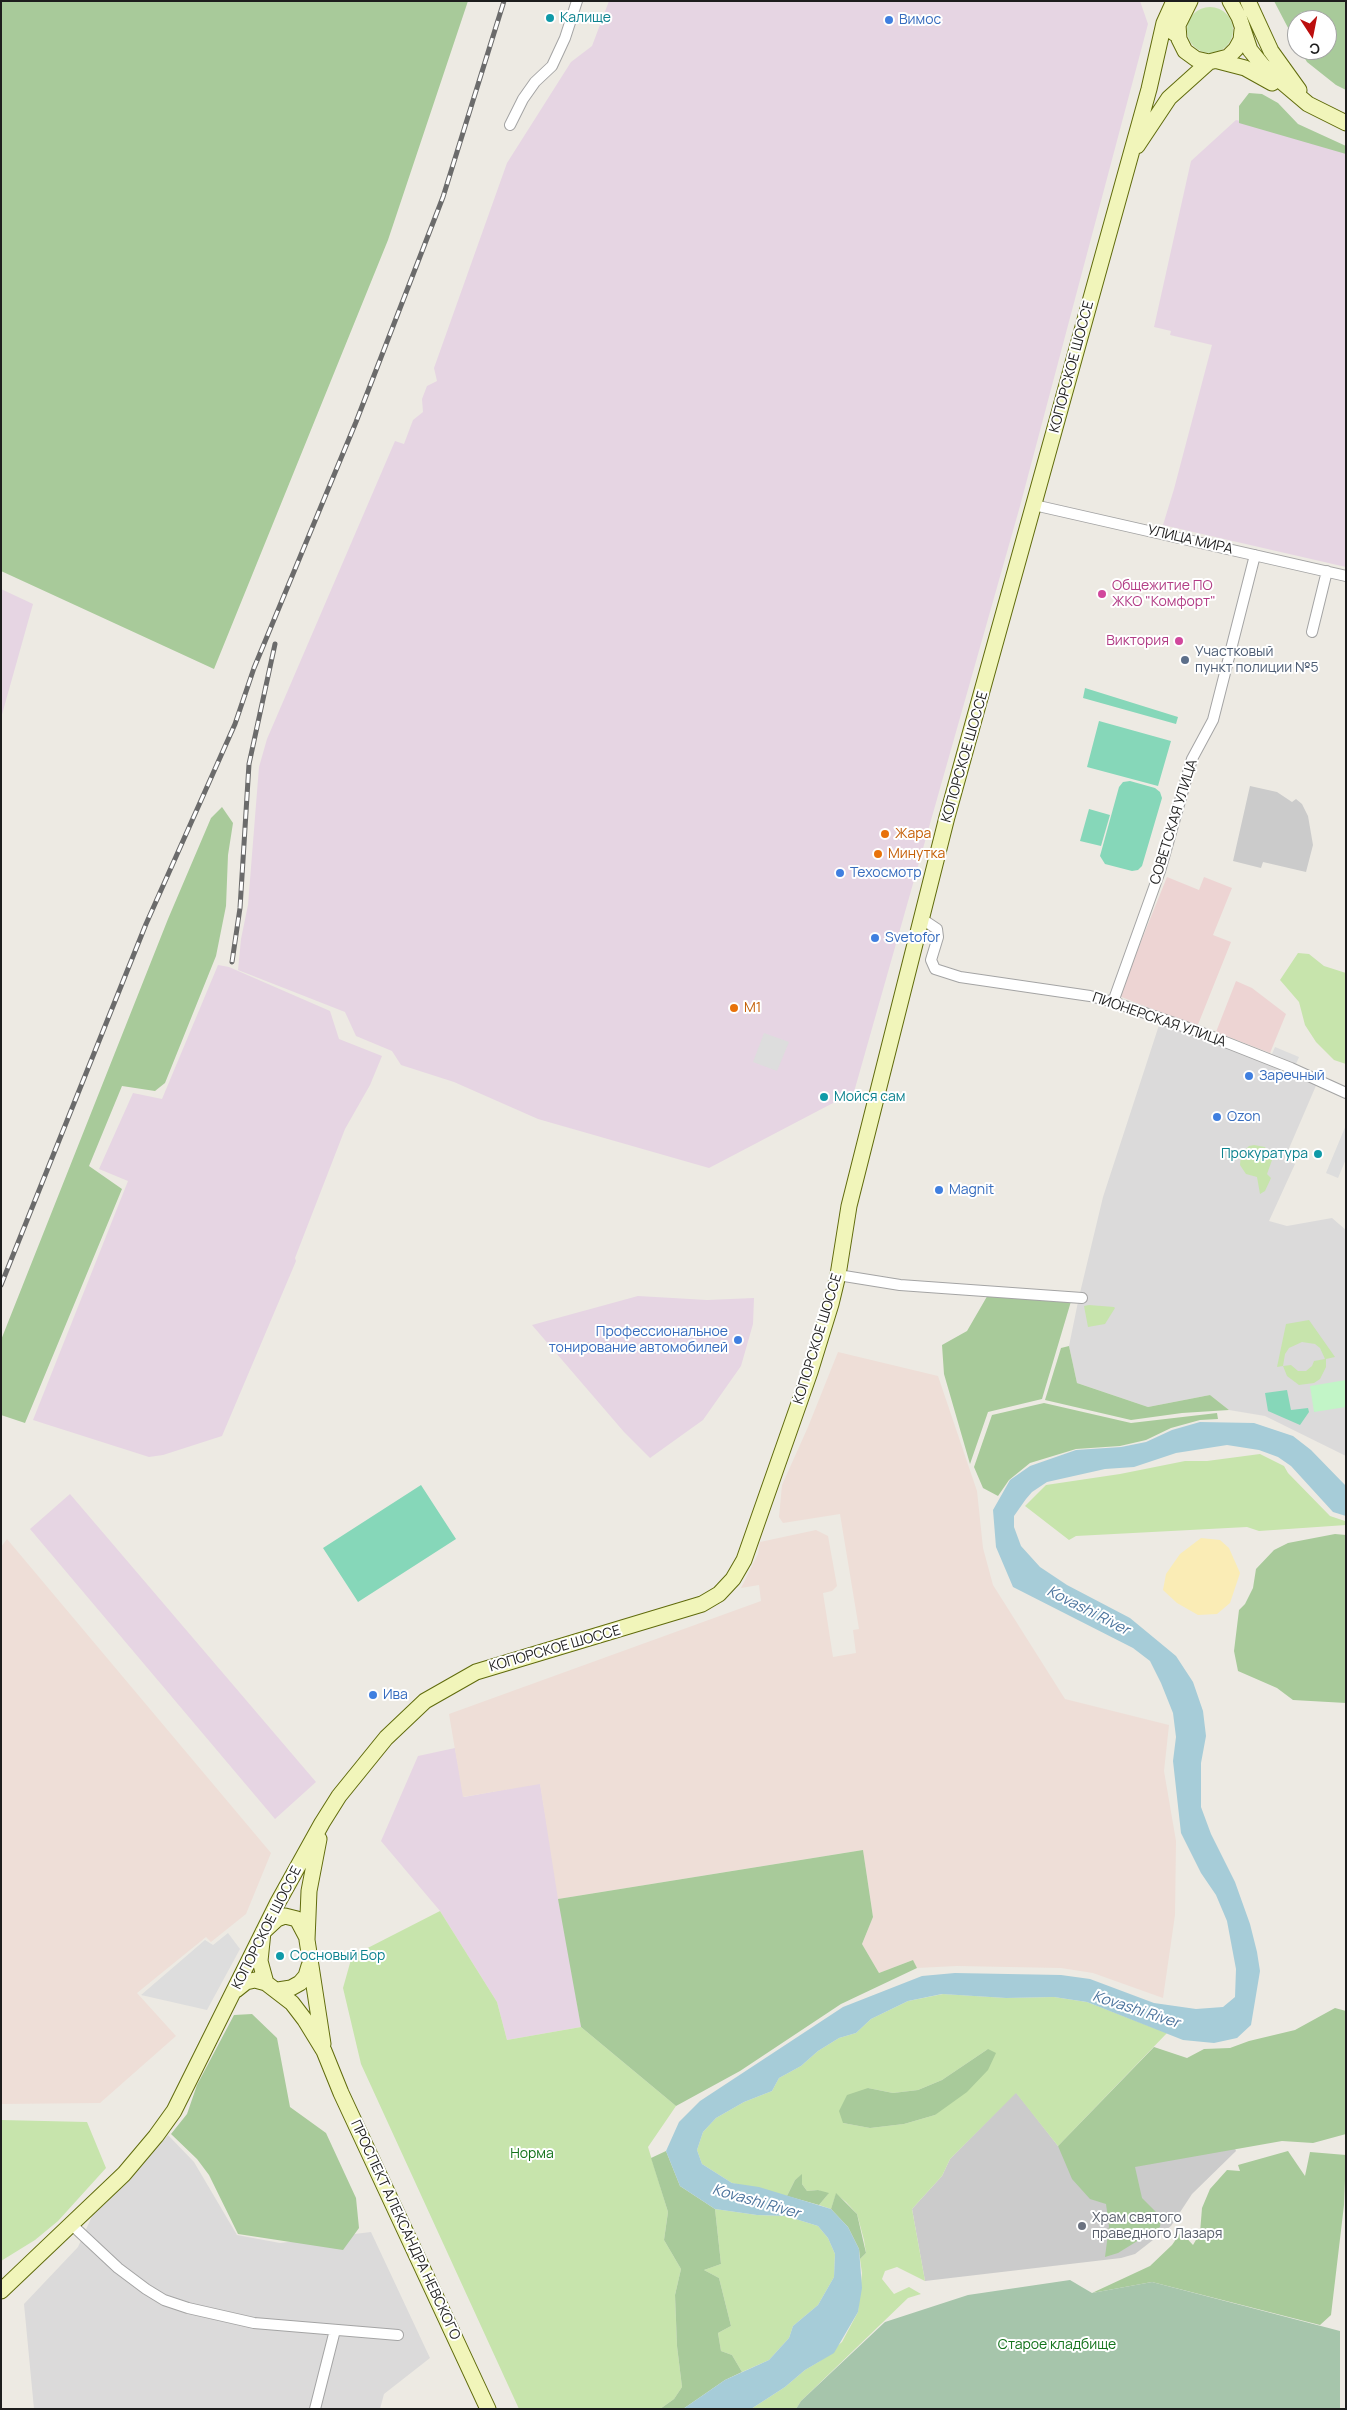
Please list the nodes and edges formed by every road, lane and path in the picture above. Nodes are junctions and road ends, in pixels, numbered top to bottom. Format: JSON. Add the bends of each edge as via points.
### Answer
{"nodes":[{"id":1,"x":577,"y":1,"type":"edge"},
{"id":2,"x":1248,"y":1,"type":"edge"},
{"id":3,"x":1187,"y":3,"type":"edge"},
{"id":4,"x":1228,"y":3,"type":"edge"},
{"id":5,"x":1178,"y":25,"type":"junction"},
{"id":6,"x":1242,"y":30,"type":"junction"},
{"id":7,"x":1214,"y":62,"type":"junction"},
{"id":8,"x":1155,"y":65,"type":"junction"},
{"id":9,"x":1308,"y":104,"type":"junction"},
{"id":10,"x":1346,"y":123,"type":"edge"},
{"id":11,"x":510,"y":125,"type":"dead end"},
{"id":12,"x":1129,"y":158,"type":"junction"},
{"id":13,"x":1034,"y":505,"type":"junction"},
{"id":14,"x":1255,"y":555,"type":"junction"},
{"id":15,"x":1327,"y":571,"type":"junction"},
{"id":16,"x":1346,"y":576,"type":"edge"},
{"id":17,"x":1312,"y":632,"type":"dead end"},
{"id":18,"x":922,"y":919,"type":"junction"},
{"id":19,"x":1113,"y":1002,"type":"junction"},
{"id":20,"x":1346,"y":1094,"type":"edge"},
{"id":21,"x":838,"y":1275,"type":"junction"},
{"id":22,"x":1082,"y":1298,"type":"dead end"},
{"id":23,"x":322,"y":1823,"type":"junction"},
{"id":24,"x":263,"y":1932,"type":"junction"},
{"id":25,"x":307,"y":1940,"type":"junction"},
{"id":26,"x":309,"y":1966,"type":"junction"},
{"id":27,"x":272,"y":1986,"type":"junction"},
{"id":28,"x":235,"y":1991,"type":"junction"},
{"id":29,"x":324,"y":2051,"type":"junction"},
{"id":30,"x":72,"y":2225,"type":"junction"},
{"id":31,"x":1,"y":2291,"type":"edge"},
{"id":32,"x":335,"y":2330,"type":"junction"},
{"id":33,"x":398,"y":2335,"type":"dead end"},
{"id":34,"x":315,"y":2409,"type":"edge"},
{"id":35,"x":488,"y":2409,"type":"edge"}],
"edges":[{"from":1,"to":11,"type":"street","via":[[552,66],[527,94]]},
{"from":2,"to":9,"type":"main road","via":[[1271,50]]},
{"from":3,"to":5,"type":"main road"},
{"from":3,"to":8,"type":"main road","via":[[1164,23]]},
{"from":4,"to":6,"type":"main road","via":[[1239,17]]},
{"from":5,"to":7,"type":"main road","via":[[1179,39],[1185,51],[1196,59]]},
{"from":5,"to":8,"type":"main road"},
{"from":6,"to":7,"type":"main road","via":[[1236,49],[1228,57]]},
{"from":6,"to":9,"type":"main road","via":[[1250,50],[1263,66]]},
{"from":7,"to":9,"type":"main road","via":[[1259,75]]},
{"from":7,"to":12,"type":"main road","via":[[1169,98]]},
{"from":8,"to":12,"type":"main road","name":"КОПОРСКОЕ ШОССЕ"},
{"from":9,"to":10,"type":"main road"},
{"from":12,"to":13,"type":"main road","name":"КОПОРСКОЕ ШОССЕ"},
{"from":13,"to":14,"type":"street","name":"УЛИЦА МИРА"},
{"from":13,"to":18,"type":"main road","name":"КОПОРСКОЕ ШОССЕ"},
{"from":14,"to":15,"type":"street","name":"УЛИЦА МИРА"},
{"from":14,"to":19,"type":"street","name":"СОВЕТСКАЯ УЛИЦА","via":[[1213,720],[1192,759],[1160,871]]},
{"from":15,"to":16,"type":"street","name":"УЛИЦА МИРА"},
{"from":15,"to":17,"type":"street"},
{"from":18,"to":19,"type":"street","name":"ПИОНЕРСКАЯ УЛИЦА","via":[[937,928],[938,937],[931,960],[935,969],[960,977]]},
{"from":18,"to":21,"type":"main road","name":"КОПОРСКОЕ ШОССЕ","via":[[849,1206]]},
{"from":19,"to":20,"type":"street","name":"ПИОНЕРСКАЯ УЛИЦА","via":[[1291,1068]]},
{"from":21,"to":22,"type":"street","via":[[900,1284]]},
{"from":21,"to":23,"type":"main road","name":"КОПОРСКОЕ ШОССЕ","via":[[810,1372],[744,1560],[724,1589],[702,1604],[679,1613],[513,1660],[476,1672],[449,1686],[425,1700],[386,1738],[339,1796]]},
{"from":23,"to":24,"type":"main road","name":"КОПОРСКОЕ ШОССЕ"},
{"from":23,"to":25,"type":"main road","via":[[309,1891]]},
{"from":24,"to":25,"type":"main road","via":[[277,1919],[292,1917],[302,1925]]},
{"from":24,"to":27,"type":"main road","via":[[260,1961]]},
{"from":24,"to":28,"type":"main road","name":"КОПОРСКОЕ ШОССЕ"},
{"from":25,"to":26,"type":"main road"},
{"from":26,"to":27,"type":"main road","via":[[306,1976],[291,1988]]},
{"from":26,"to":29,"type":"main road"},
{"from":27,"to":28,"type":"main road","via":[[255,1980],[246,1982]]},
{"from":27,"to":29,"type":"main road","via":[[292,2003]]},
{"from":28,"to":30,"type":"main road","name":"КОПОРСКОЕ ШОССЕ","via":[[165,2124],[124,2174]]},
{"from":29,"to":35,"type":"main road","name":"ПРОСПЕКТ АЛЕКСАНДРА НЕВСКОГО"},
{"from":30,"to":31,"type":"main road","name":"КОПОРСКОЕ ШОССЕ"},
{"from":30,"to":32,"type":"street","via":[[118,2268],[164,2300],[254,2323]]},
{"from":32,"to":33,"type":"street"},
{"from":32,"to":34,"type":"street"}]}
